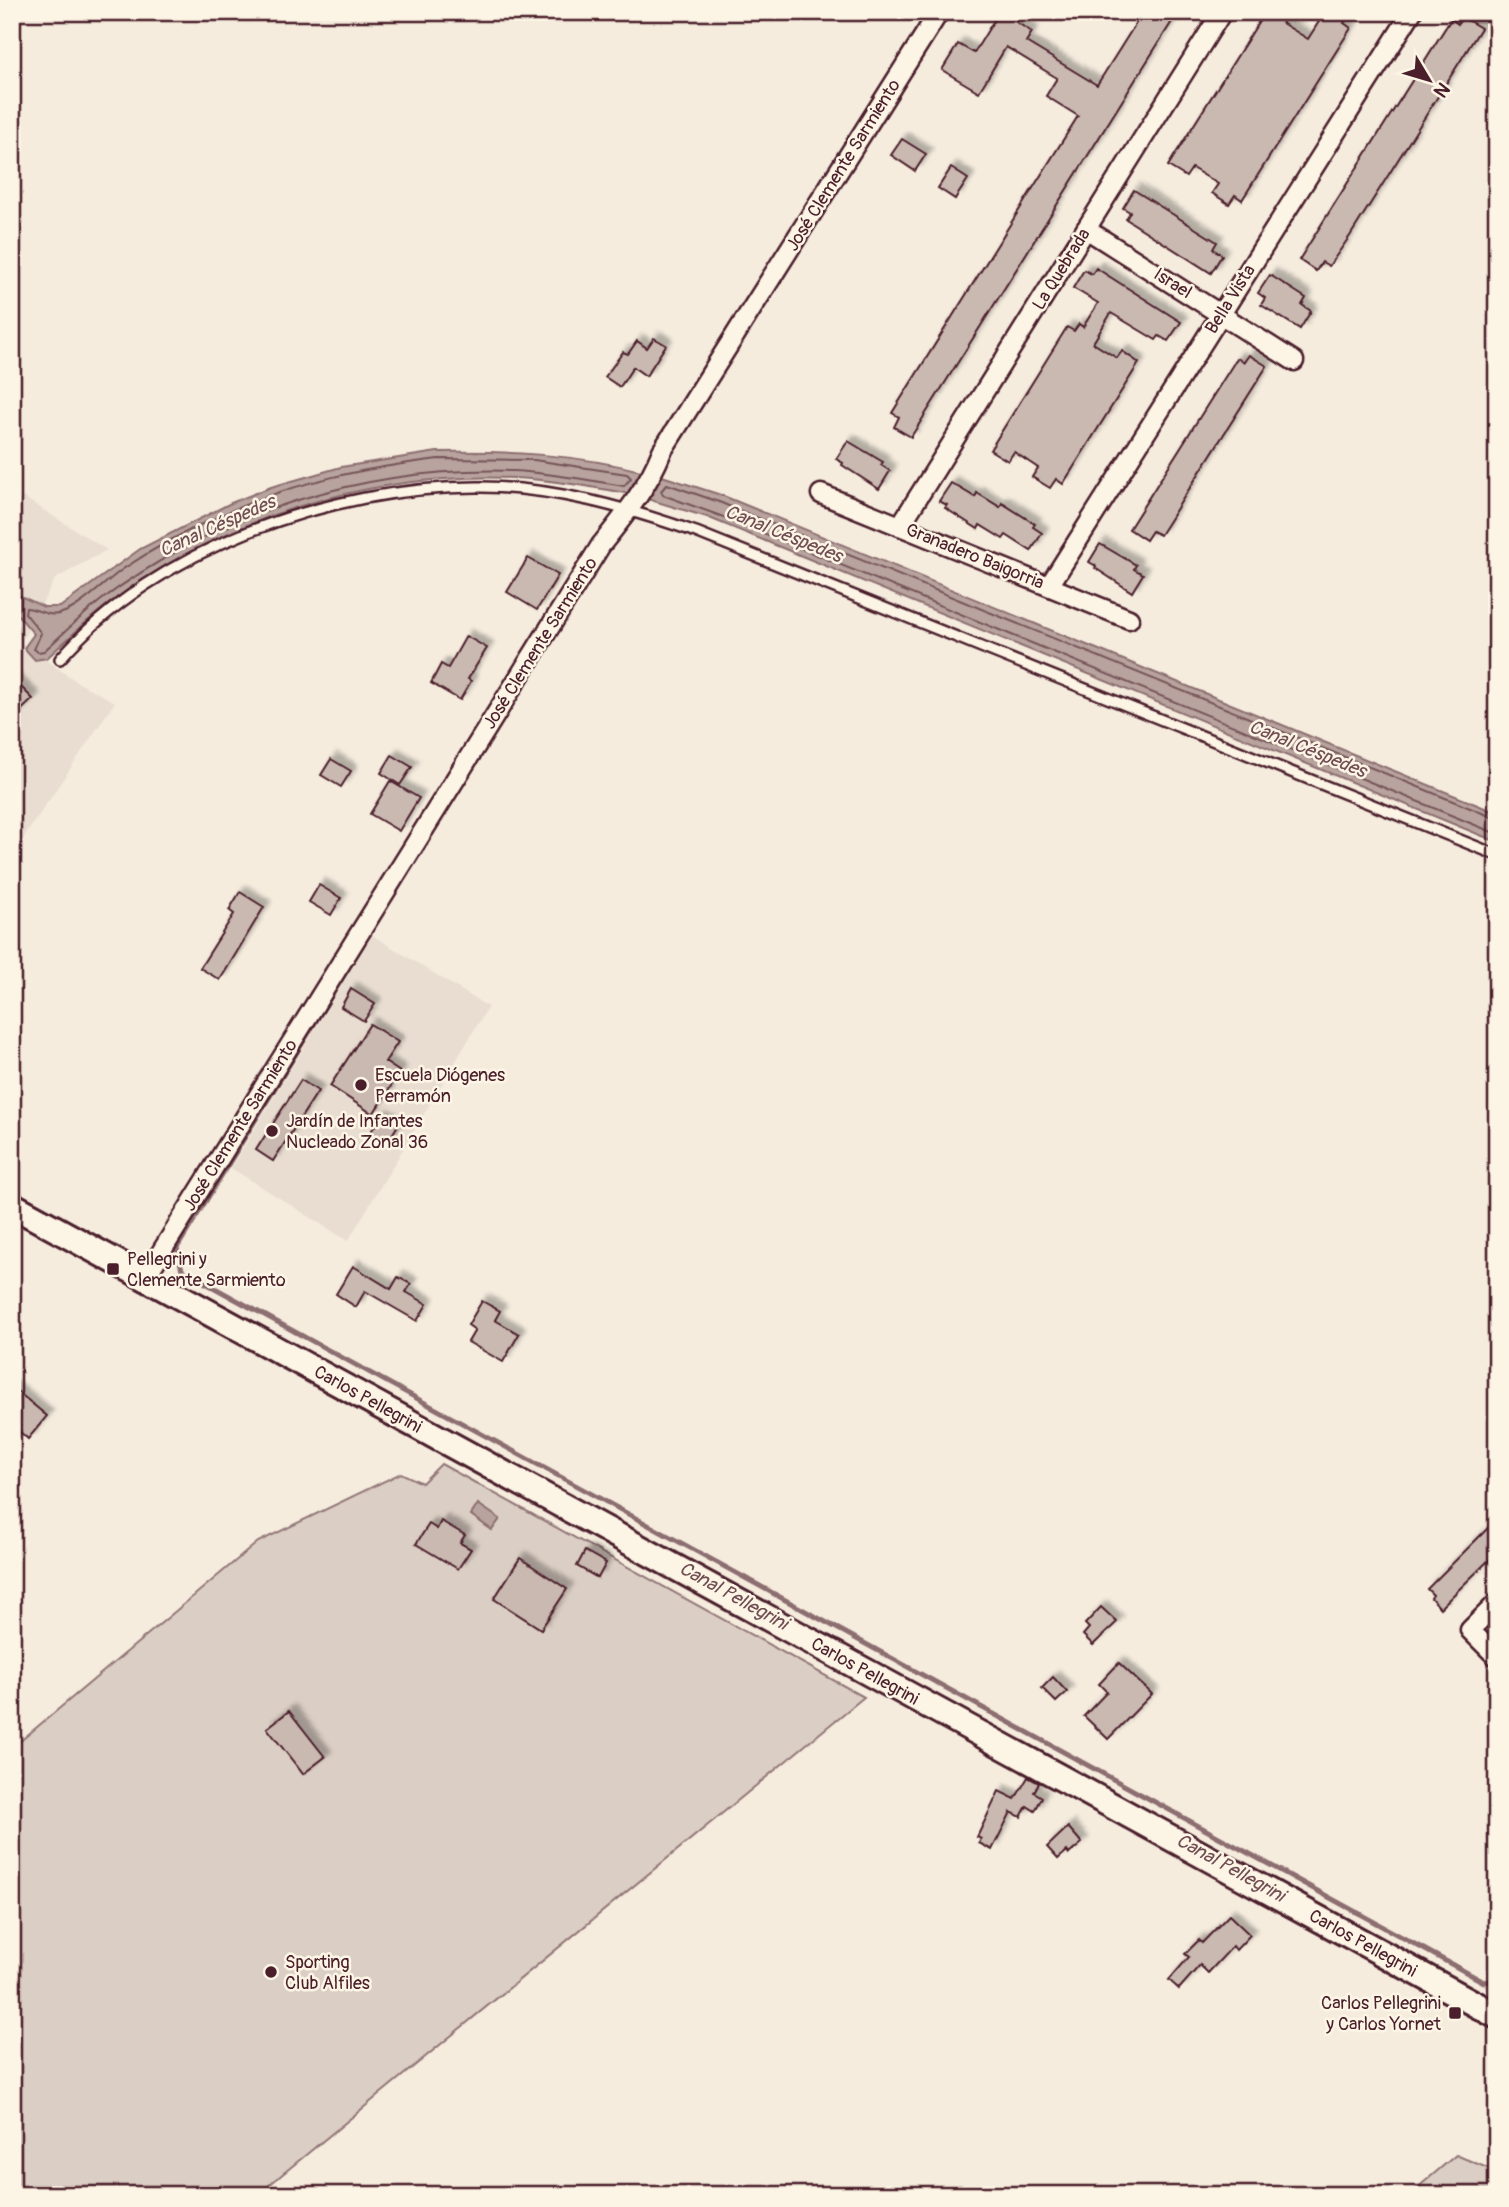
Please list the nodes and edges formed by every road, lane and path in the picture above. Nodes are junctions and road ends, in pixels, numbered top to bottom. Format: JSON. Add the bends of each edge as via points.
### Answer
{"nodes":[{"id":1,"x":939,"y":12,"type":"edge"},
{"id":2,"x":1222,"y":12,"type":"edge"},
{"id":3,"x":1412,"y":12,"type":"edge"},
{"id":4,"x":1086,"y":229,"type":"junction"},
{"id":5,"x":1221,"y":314,"type":"junction"},
{"id":6,"x":1294,"y":361,"type":"dead end"},
{"id":7,"x":821,"y":494,"type":"dead end"},
{"id":8,"x":634,"y":504,"type":"junction"},
{"id":9,"x":900,"y":526,"type":"junction"},
{"id":10,"x":1049,"y":586,"type":"junction"},
{"id":11,"x":1129,"y":619,"type":"dead end"},
{"id":12,"x":60,"y":659,"type":"dead end"},
{"id":13,"x":1497,"y":855,"type":"edge"},
{"id":14,"x":12,"y":1205,"type":"edge"},
{"id":15,"x":145,"y":1278,"type":"junction"},
{"id":16,"x":1497,"y":1603,"type":"edge"},
{"id":17,"x":1497,"y":1657,"type":"edge"},
{"id":18,"x":1497,"y":2016,"type":"edge"}],
"edges":[{"from":1,"to":8,"type":"street","name":"José Clemente Sarmiento","via":[[662,452]]},
{"from":2,"to":4,"type":"street","name":"La Quebrada"},
{"from":3,"to":5,"type":"street","name":"Bella Vista"},
{"from":4,"to":5,"type":"street","name":"Israel"},
{"from":4,"to":9,"type":"street","name":"La Quebrada"},
{"from":5,"to":6,"type":"street","name":"Israel"},
{"from":5,"to":10,"type":"street","name":"Bella Vista"},
{"from":7,"to":9,"type":"street","name":"Granadero Baigorria"},
{"from":8,"to":12,"type":"lane","via":[[479,486],[371,497],[301,513],[241,535],[141,588],[97,621]]},
{"from":8,"to":13,"type":"lane"},
{"from":8,"to":15,"type":"street","name":"José Clemente Sarmiento","via":[[594,556]]},
{"from":9,"to":10,"type":"street","name":"Granadero Baigorria"},
{"from":10,"to":11,"type":"street","name":"Granadero Baigorria"},
{"from":14,"to":15,"type":"main road","name":"Carlos Pellegrini"},
{"from":15,"to":18,"type":"main road","name":"Carlos Pellegrini"},
{"from":16,"to":17,"type":"street","via":[[1470,1630]]}]}
